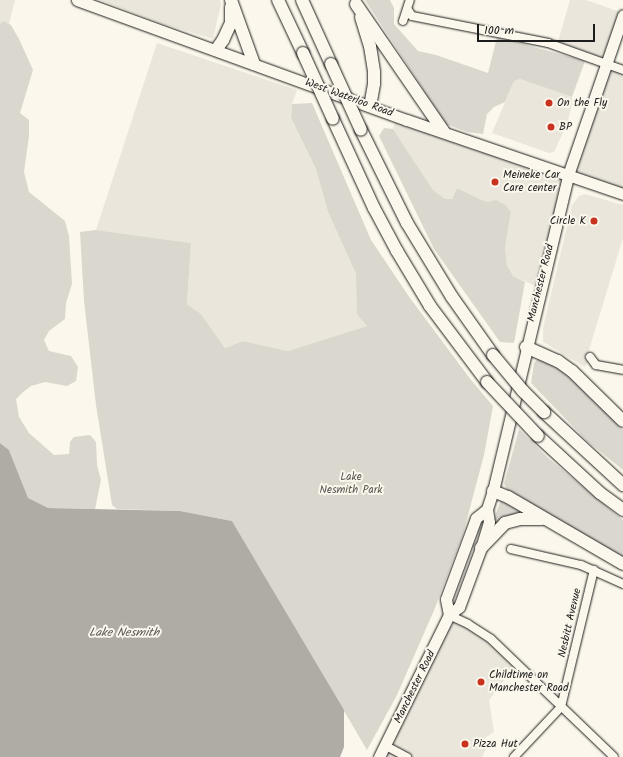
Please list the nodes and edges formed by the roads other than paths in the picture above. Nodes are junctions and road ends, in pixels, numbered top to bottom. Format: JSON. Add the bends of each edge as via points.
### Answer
{"nodes":[{"id":1,"x":77,"y":0,"type":"edge"},
{"id":2,"x":231,"y":0,"type":"edge"},
{"id":3,"x":278,"y":0,"type":"edge"},
{"id":4,"x":302,"y":0,"type":"edge"},
{"id":5,"x":410,"y":0,"type":"edge"},
{"id":6,"x":355,"y":2,"type":"edge"},
{"id":7,"x":408,"y":10,"type":"junction"},
{"id":8,"x":623,"y":15,"type":"edge"},
{"id":9,"x":402,"y":21,"type":"dead end"},
{"id":10,"x":216,"y":50,"type":"junction"},
{"id":11,"x":606,"y":63,"type":"junction"},
{"id":12,"x":254,"y":64,"type":"junction"},
{"id":13,"x":623,"y":70,"type":"edge"},
{"id":14,"x":370,"y":106,"type":"junction"},
{"id":15,"x":444,"y":132,"type":"junction"},
{"id":16,"x":568,"y":175,"type":"junction"},
{"id":17,"x":623,"y":194,"type":"edge"},
{"id":18,"x":526,"y":347,"type":"junction"},
{"id":19,"x":590,"y":357,"type":"dead end"},
{"id":20,"x":623,"y":370,"type":"edge"},
{"id":21,"x":623,"y":421,"type":"edge"},
{"id":22,"x":623,"y":485,"type":"edge"},
{"id":23,"x":493,"y":491,"type":"junction"},
{"id":24,"x":487,"y":509,"type":"junction"},
{"id":25,"x":623,"y":510,"type":"edge"},
{"id":26,"x":543,"y":519,"type":"junction"},
{"id":27,"x":481,"y":548,"type":"junction"},
{"id":28,"x":510,"y":549,"type":"dead end"},
{"id":29,"x":623,"y":564,"type":"edge"},
{"id":30,"x":594,"y":570,"type":"junction"},
{"id":31,"x":623,"y":584,"type":"edge"},
{"id":32,"x":449,"y":616,"type":"junction"},
{"id":33,"x":561,"y":707,"type":"junction"},
{"id":34,"x":386,"y":746,"type":"junction"},
{"id":35,"x":379,"y":757,"type":"edge"},
{"id":36,"x":407,"y":757,"type":"edge"},
{"id":37,"x":514,"y":757,"type":"edge"},
{"id":38,"x":614,"y":757,"type":"edge"}],
"edges":[{"from":1,"to":10,"type":"main road","name":"West Waterloo Road"},
{"from":2,"to":10,"type":"highway","via":[[231,23]]},
{"from":2,"to":12,"type":"highway"},
{"from":3,"to":25,"type":"highway","bridge":true,"via":[[374,208],[396,251],[430,306],[487,382],[538,436],[568,465]]},
{"from":4,"to":22,"type":"highway","bridge":true,"via":[[382,175],[418,242],[471,326],[523,391]]},
{"from":5,"to":7,"type":"street"},
{"from":6,"to":14,"type":"highway","via":[[370,46],[374,72]]},
{"from":6,"to":15,"type":"highway"},
{"from":7,"to":9,"type":"street"},
{"from":7,"to":11,"type":"street","via":[[412,16],[548,43]]},
{"from":8,"to":11,"type":"main road","name":"Manchester Road"},
{"from":10,"to":12,"type":"main road","name":"West Waterloo Road"},
{"from":11,"to":13,"type":"street"},
{"from":11,"to":16,"type":"main road","name":"Manchester Road"},
{"from":12,"to":14,"type":"main road","name":"West Waterloo Road"},
{"from":14,"to":15,"type":"main road","name":"West Waterloo Road"},
{"from":15,"to":16,"type":"main road","name":"West Waterloo Road"},
{"from":16,"to":17,"type":"main road","name":"West Waterloo Road"},
{"from":16,"to":18,"type":"main road","name":"Manchester Road"},
{"from":18,"to":21,"type":"highway","via":[[558,361],[572,371]]},
{"from":18,"to":23,"type":"main road","name":"Manchester Road"},
{"from":19,"to":20,"type":"street","via":[[596,365]]},
{"from":23,"to":24,"type":"main road","name":"Manchester Road"},
{"from":23,"to":26,"type":"highway","via":[[508,497]]},
{"from":24,"to":27,"type":"main road","name":"Manchester Road","via":[[489,522]]},
{"from":24,"to":32,"type":"main road","name":"Manchester Road","via":[[476,518],[446,600]]},
{"from":26,"to":27,"type":"highway","via":[[520,519],[505,523]]},
{"from":26,"to":29,"type":"highway"},
{"from":27,"to":32,"type":"main road","name":"Manchester Road","via":[[460,607]]},
{"from":28,"to":30,"type":"street"},
{"from":30,"to":31,"type":"street"},
{"from":30,"to":33,"type":"street","name":"Nesbitt Avenue"},
{"from":32,"to":33,"type":"street","via":[[468,624],[491,640]]},
{"from":32,"to":34,"type":"main road","name":"Manchester Road"},
{"from":33,"to":37,"type":"street","name":"Nesbitt Avenue"},
{"from":33,"to":38,"type":"street"},
{"from":34,"to":35,"type":"main road","name":"Manchester Road"},
{"from":34,"to":36,"type":"street"}]}
